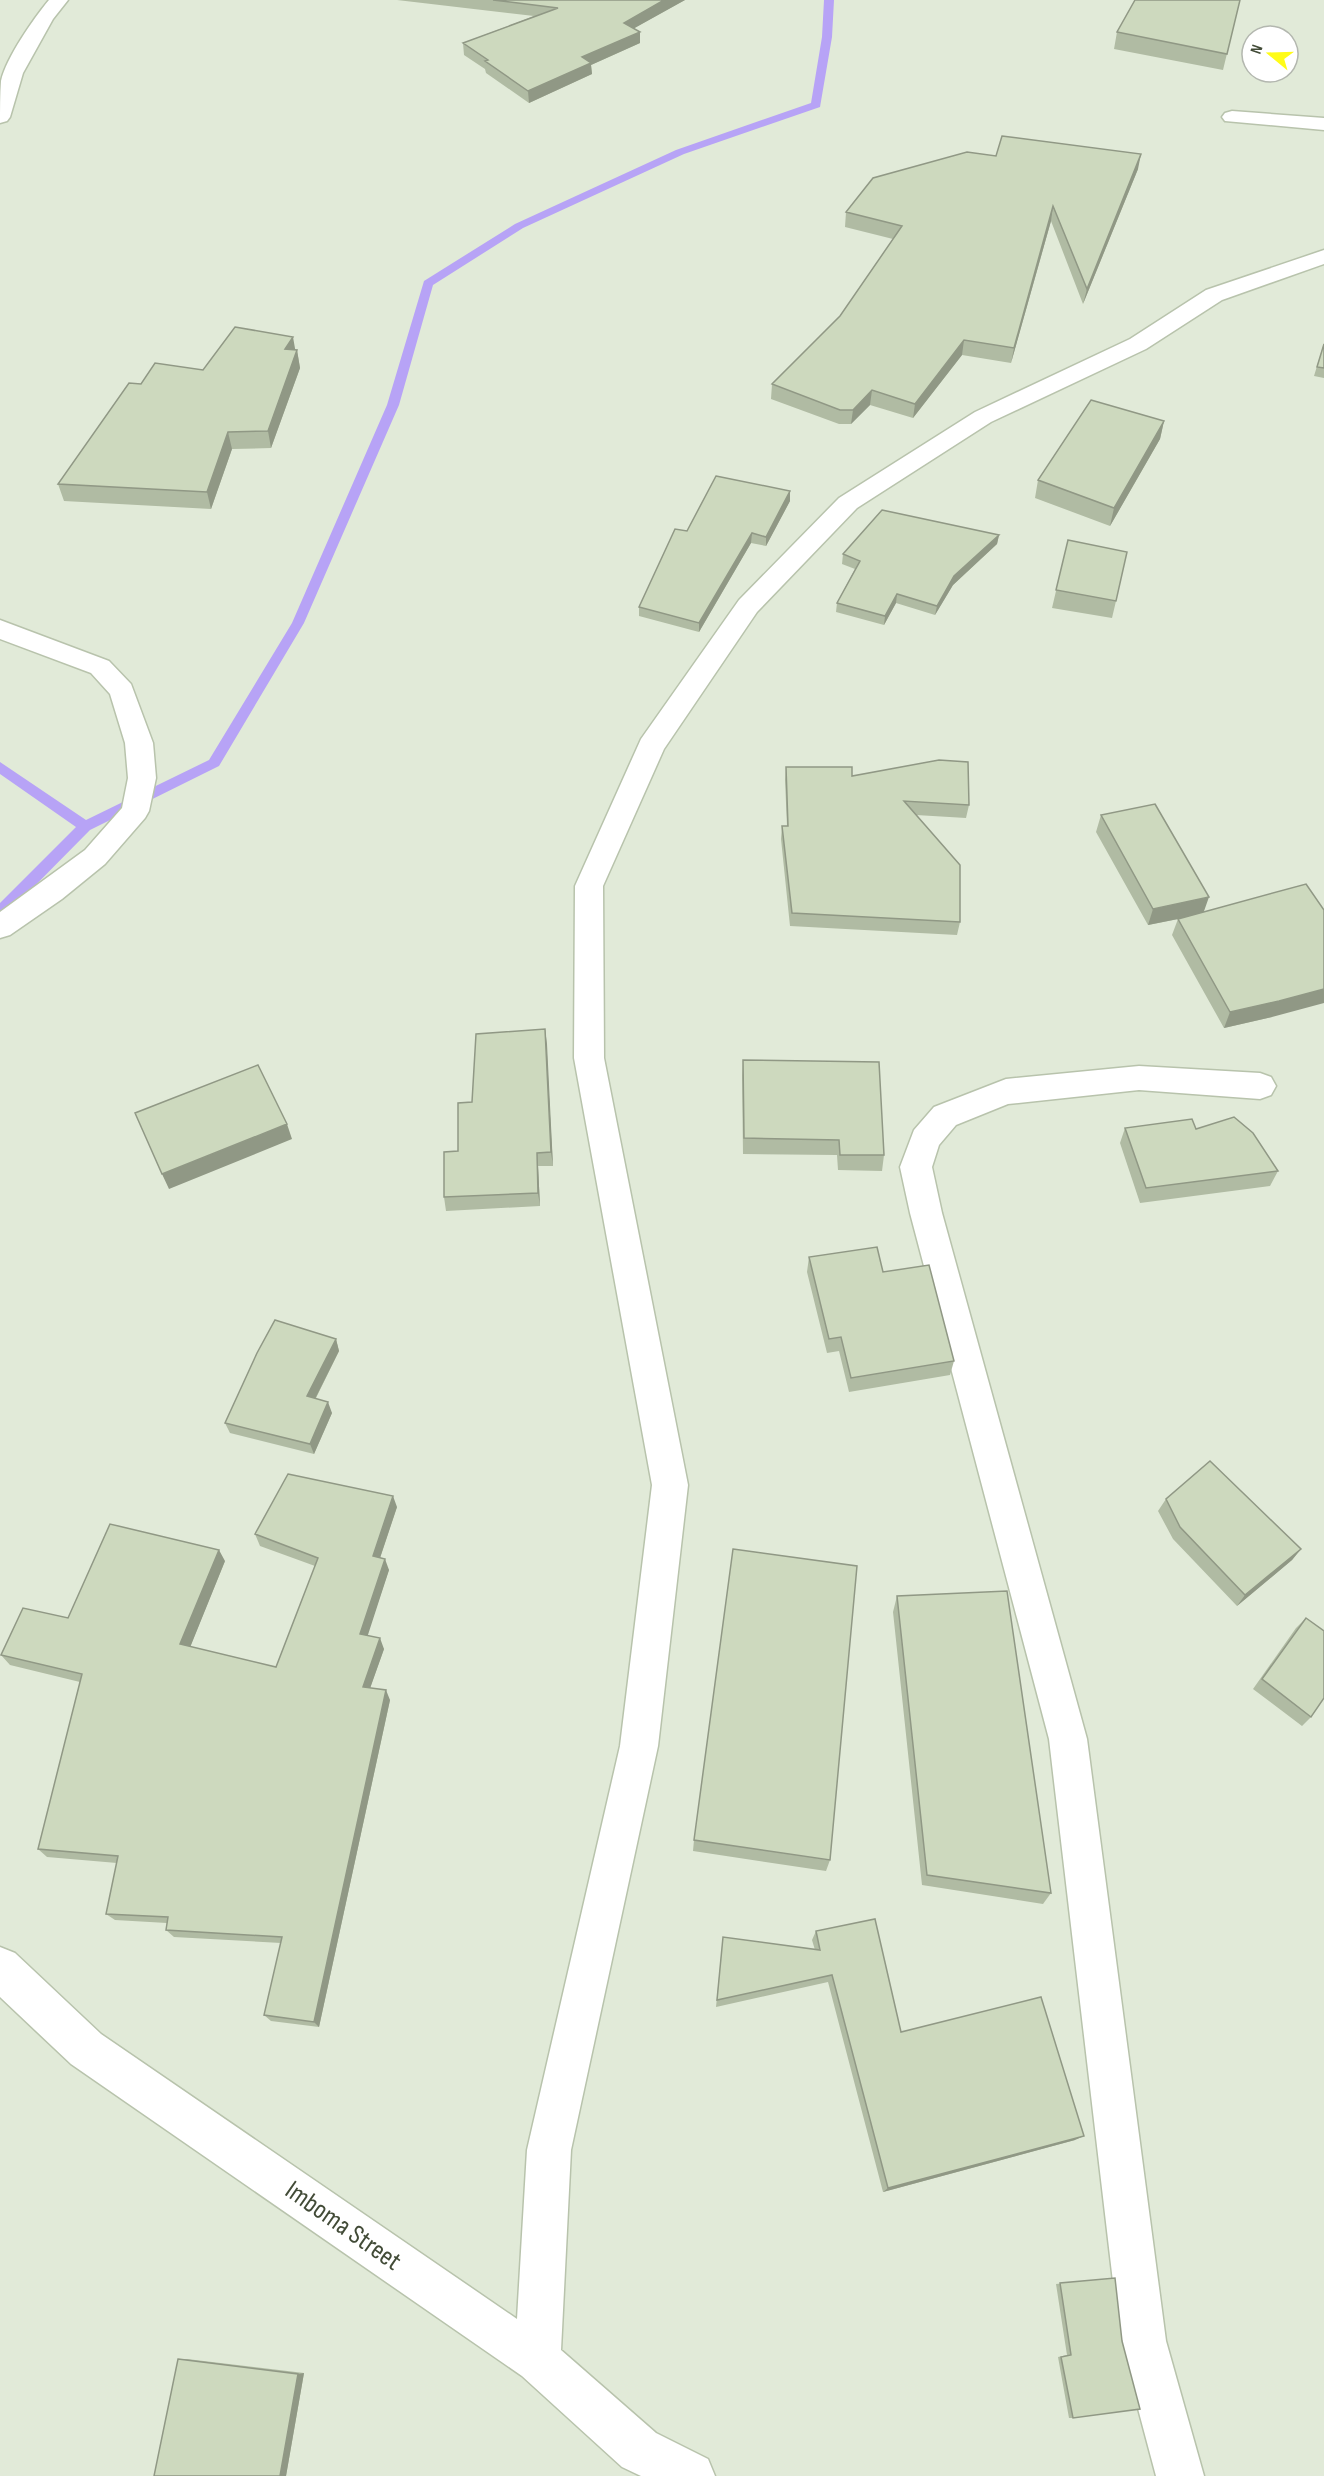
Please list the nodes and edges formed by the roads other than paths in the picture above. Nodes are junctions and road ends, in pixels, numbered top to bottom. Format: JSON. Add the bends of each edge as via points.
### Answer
{"nodes":[{"id":1,"x":59,"y":0,"type":"edge"},
{"id":2,"x":0,"y":117,"type":"edge"},
{"id":3,"x":1232,"y":117,"type":"dead end"},
{"id":4,"x":1324,"y":124,"type":"edge"},
{"id":5,"x":1324,"y":257,"type":"edge"},
{"id":6,"x":0,"y":629,"type":"edge"},
{"id":7,"x":0,"y":927,"type":"edge"},
{"id":8,"x":1260,"y":1086,"type":"dead end"},
{"id":9,"x":0,"y":1968,"type":"edge"},
{"id":10,"x":538,"y":2360,"type":"junction"},
{"id":11,"x":635,"y":2463,"type":"edge"},
{"id":12,"x":691,"y":2476,"type":"edge"},
{"id":13,"x":1180,"y":2476,"type":"edge"}],
"edges":[{"from":1,"to":2,"type":"street","via":[[45,16],[13,73]]},
{"from":3,"to":4,"type":"street"},
{"from":5,"to":10,"type":"street","via":[[1214,296],[1138,344],[983,417],[848,504],[748,606],[651,746],[589,886],[589,1058],[670,1485],[639,1746],[549,2150]]},
{"from":6,"to":7,"type":"street","via":[[100,667],[122,690],[139,743],[142,778],[135,811],[95,857]]},
{"from":8,"to":13,"type":"street","via":[[1139,1078],[1006,1092],[945,1116],[925,1139],[916,1167],[1068,1739],[1143,2341]]},
{"from":9,"to":10,"type":"street","name":"Imboma Street","via":[[86,2049]]},
{"from":10,"to":11,"type":"street","name":"Imboma Street"},
{"from":11,"to":12,"type":"street","name":"Imboma Street"}]}
